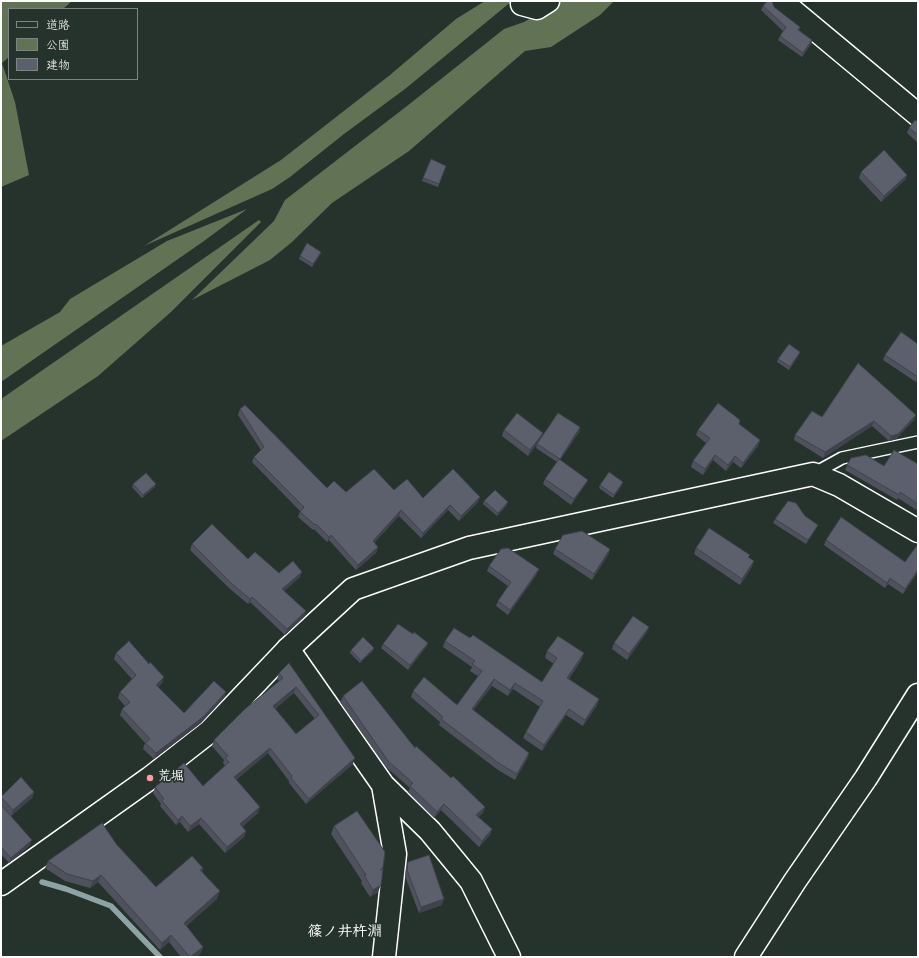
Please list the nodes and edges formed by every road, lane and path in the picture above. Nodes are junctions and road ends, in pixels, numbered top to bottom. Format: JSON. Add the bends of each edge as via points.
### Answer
{"nodes":[{"id":1,"x":548,"y":1,"type":"edge"},
{"id":2,"x":781,"y":1,"type":"edge"},
{"id":3,"x":522,"y":4,"type":"dead end"},
{"id":4,"x":918,"y":115,"type":"edge"},
{"id":5,"x":918,"y":442,"type":"edge"},
{"id":6,"x":812,"y":474,"type":"junction"},
{"id":7,"x":918,"y":531,"type":"edge"},
{"id":8,"x":288,"y":649,"type":"junction"},
{"id":9,"x":918,"y":695,"type":"edge"},
{"id":10,"x":384,"y":785,"type":"junction"},
{"id":11,"x":1,"y":884,"type":"edge"},
{"id":12,"x":384,"y":957,"type":"edge"},
{"id":13,"x":509,"y":957,"type":"edge"},
{"id":14,"x":746,"y":957,"type":"edge"}],
"edges":[{"from":1,"to":3,"type":"street","via":[[537,8]]},
{"from":2,"to":4,"type":"street"},
{"from":5,"to":6,"type":"lane","via":[[842,458]]},
{"from":6,"to":7,"type":"street","via":[[839,485]]},
{"from":6,"to":8,"type":"street","via":[[469,548],[353,589]]},
{"from":8,"to":10,"type":"street"},
{"from":8,"to":11,"type":"street","via":[[209,732],[150,778]]},
{"from":9,"to":14,"type":"street","via":[[866,778]]},
{"from":10,"to":12,"type":"street","via":[[395,854]]},
{"from":10,"to":13,"type":"street","via":[[430,831],[471,880]]}]}
